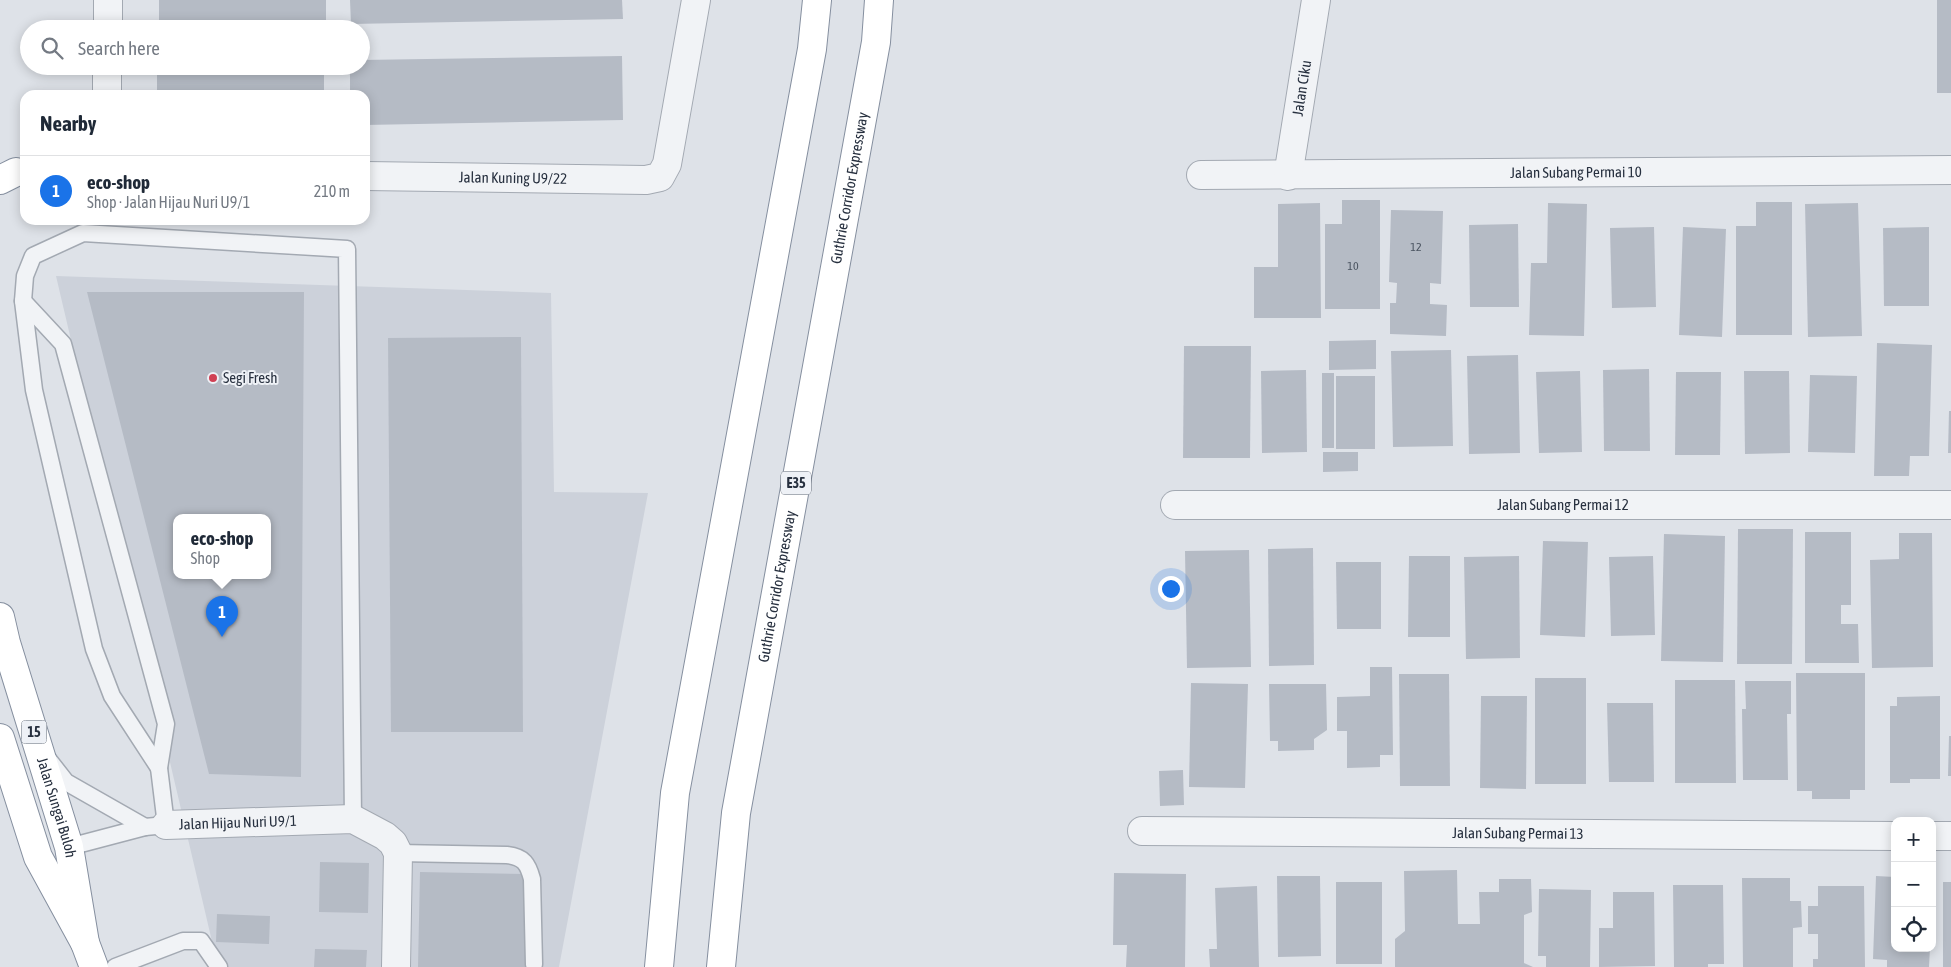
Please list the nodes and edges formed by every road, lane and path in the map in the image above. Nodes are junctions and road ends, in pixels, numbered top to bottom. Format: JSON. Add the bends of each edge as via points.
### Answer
{"nodes":[{"id":1,"x":108,"y":0,"type":"edge"},
{"id":2,"x":696,"y":0,"type":"edge"},
{"id":3,"x":816,"y":0,"type":"edge"},
{"id":4,"x":880,"y":0,"type":"edge"},
{"id":5,"x":1316,"y":0,"type":"edge"},
{"id":6,"x":108,"y":20,"type":"edge"},
{"id":7,"x":108,"y":75,"type":"edge"},
{"id":8,"x":107,"y":90,"type":"edge"},
{"id":9,"x":1951,"y":170,"type":"edge"},
{"id":10,"x":1201,"y":175,"type":"dead end"},
{"id":11,"x":370,"y":176,"type":"edge"},
{"id":12,"x":1288,"y":176,"type":"junction"},
{"id":13,"x":83,"y":227,"type":"edge"},
{"id":14,"x":23,"y":301,"type":"junction"},
{"id":15,"x":1175,"y":505,"type":"dead end"},
{"id":16,"x":1951,"y":505,"type":"edge"},
{"id":17,"x":0,"y":617,"type":"edge"},
{"id":18,"x":0,"y":738,"type":"edge"},
{"id":19,"x":39,"y":748,"type":"junction"},
{"id":20,"x":158,"y":768,"type":"junction"},
{"id":21,"x":353,"y":819,"type":"junction"},
{"id":22,"x":156,"y":826,"type":"junction"},
{"id":23,"x":1142,"y":831,"type":"dead end"},
{"id":24,"x":1891,"y":836,"type":"edge"},
{"id":25,"x":1936,"y":836,"type":"edge"},
{"id":26,"x":1951,"y":836,"type":"edge"},
{"id":27,"x":69,"y":847,"type":"junction"},
{"id":28,"x":398,"y":853,"type":"junction"},
{"id":29,"x":89,"y":955,"type":"edge"},
{"id":30,"x":534,"y":964,"type":"dead end"},
{"id":31,"x":115,"y":967,"type":"edge"},
{"id":32,"x":219,"y":967,"type":"edge"},
{"id":33,"x":396,"y":967,"type":"edge"},
{"id":34,"x":659,"y":967,"type":"edge"},
{"id":35,"x":721,"y":967,"type":"edge"}],
"edges":[{"from":1,"to":6,"type":"street"},
{"from":2,"to":11,"type":"street","name":"Jalan Kuning U9/22","via":[[667,164],[660,177],[646,180]]},
{"from":3,"to":34,"type":"highway","via":[[812,50],[675,793]]},
{"from":4,"to":35,"type":"highway","name":"Guthrie Corridor Expressway","number":"E35","via":[[876,42],[736,813]]},
{"from":5,"to":12,"type":"street","name":"Jalan Ciku"},
{"from":7,"to":8,"type":"street"},
{"from":9,"to":12,"type":"street","name":"Jalan Subang Permai 10"},
{"from":10,"to":12,"type":"street","name":"Jalan Subang Permai 10"},
{"from":13,"to":14,"type":"lane","via":[[33,256],[25,276]]},
{"from":13,"to":21,"type":"lane","via":[[347,249]]},
{"from":14,"to":20,"type":"lane","via":[[34,390],[94,649],[112,696]]},
{"from":14,"to":20,"type":"lane","via":[[63,344],[166,724]]},
{"from":15,"to":16,"type":"street","name":"Jalan Subang Permai 12"},
{"from":17,"to":19,"type":"highway","name":"Jalan Sungai Buloh","number":"15"},
{"from":18,"to":29,"type":"highway","name":"Jalan Sungai Buloh","number":"15","via":[[38,857]]},
{"from":19,"to":22,"type":"lane","via":[[66,782]]},
{"from":19,"to":27,"type":"highway","name":"Jalan Sungai Buloh","number":"15"},
{"from":20,"to":22,"type":"lane"},
{"from":21,"to":22,"type":"street","name":"Jalan Hijau Nuri U9/1"},
{"from":21,"to":28,"type":"street","name":"Jalan Hijau Nuri U9/1","via":[[385,836]]},
{"from":22,"to":27,"type":"lane","name":"Jalan Hijau Nuri U9/1"},
{"from":23,"to":24,"type":"street","name":"Jalan Subang Permai 13"},
{"from":25,"to":26,"type":"street"},
{"from":27,"to":29,"type":"highway","name":"Jalan Sungai Buloh","number":"15"},
{"from":28,"to":30,"type":"lane","via":[[507,855],[522,859],[529,866],[532,879]]},
{"from":28,"to":33,"type":"street"},
{"from":31,"to":32,"type":"lane","via":[[184,941],[201,941]]}]}
